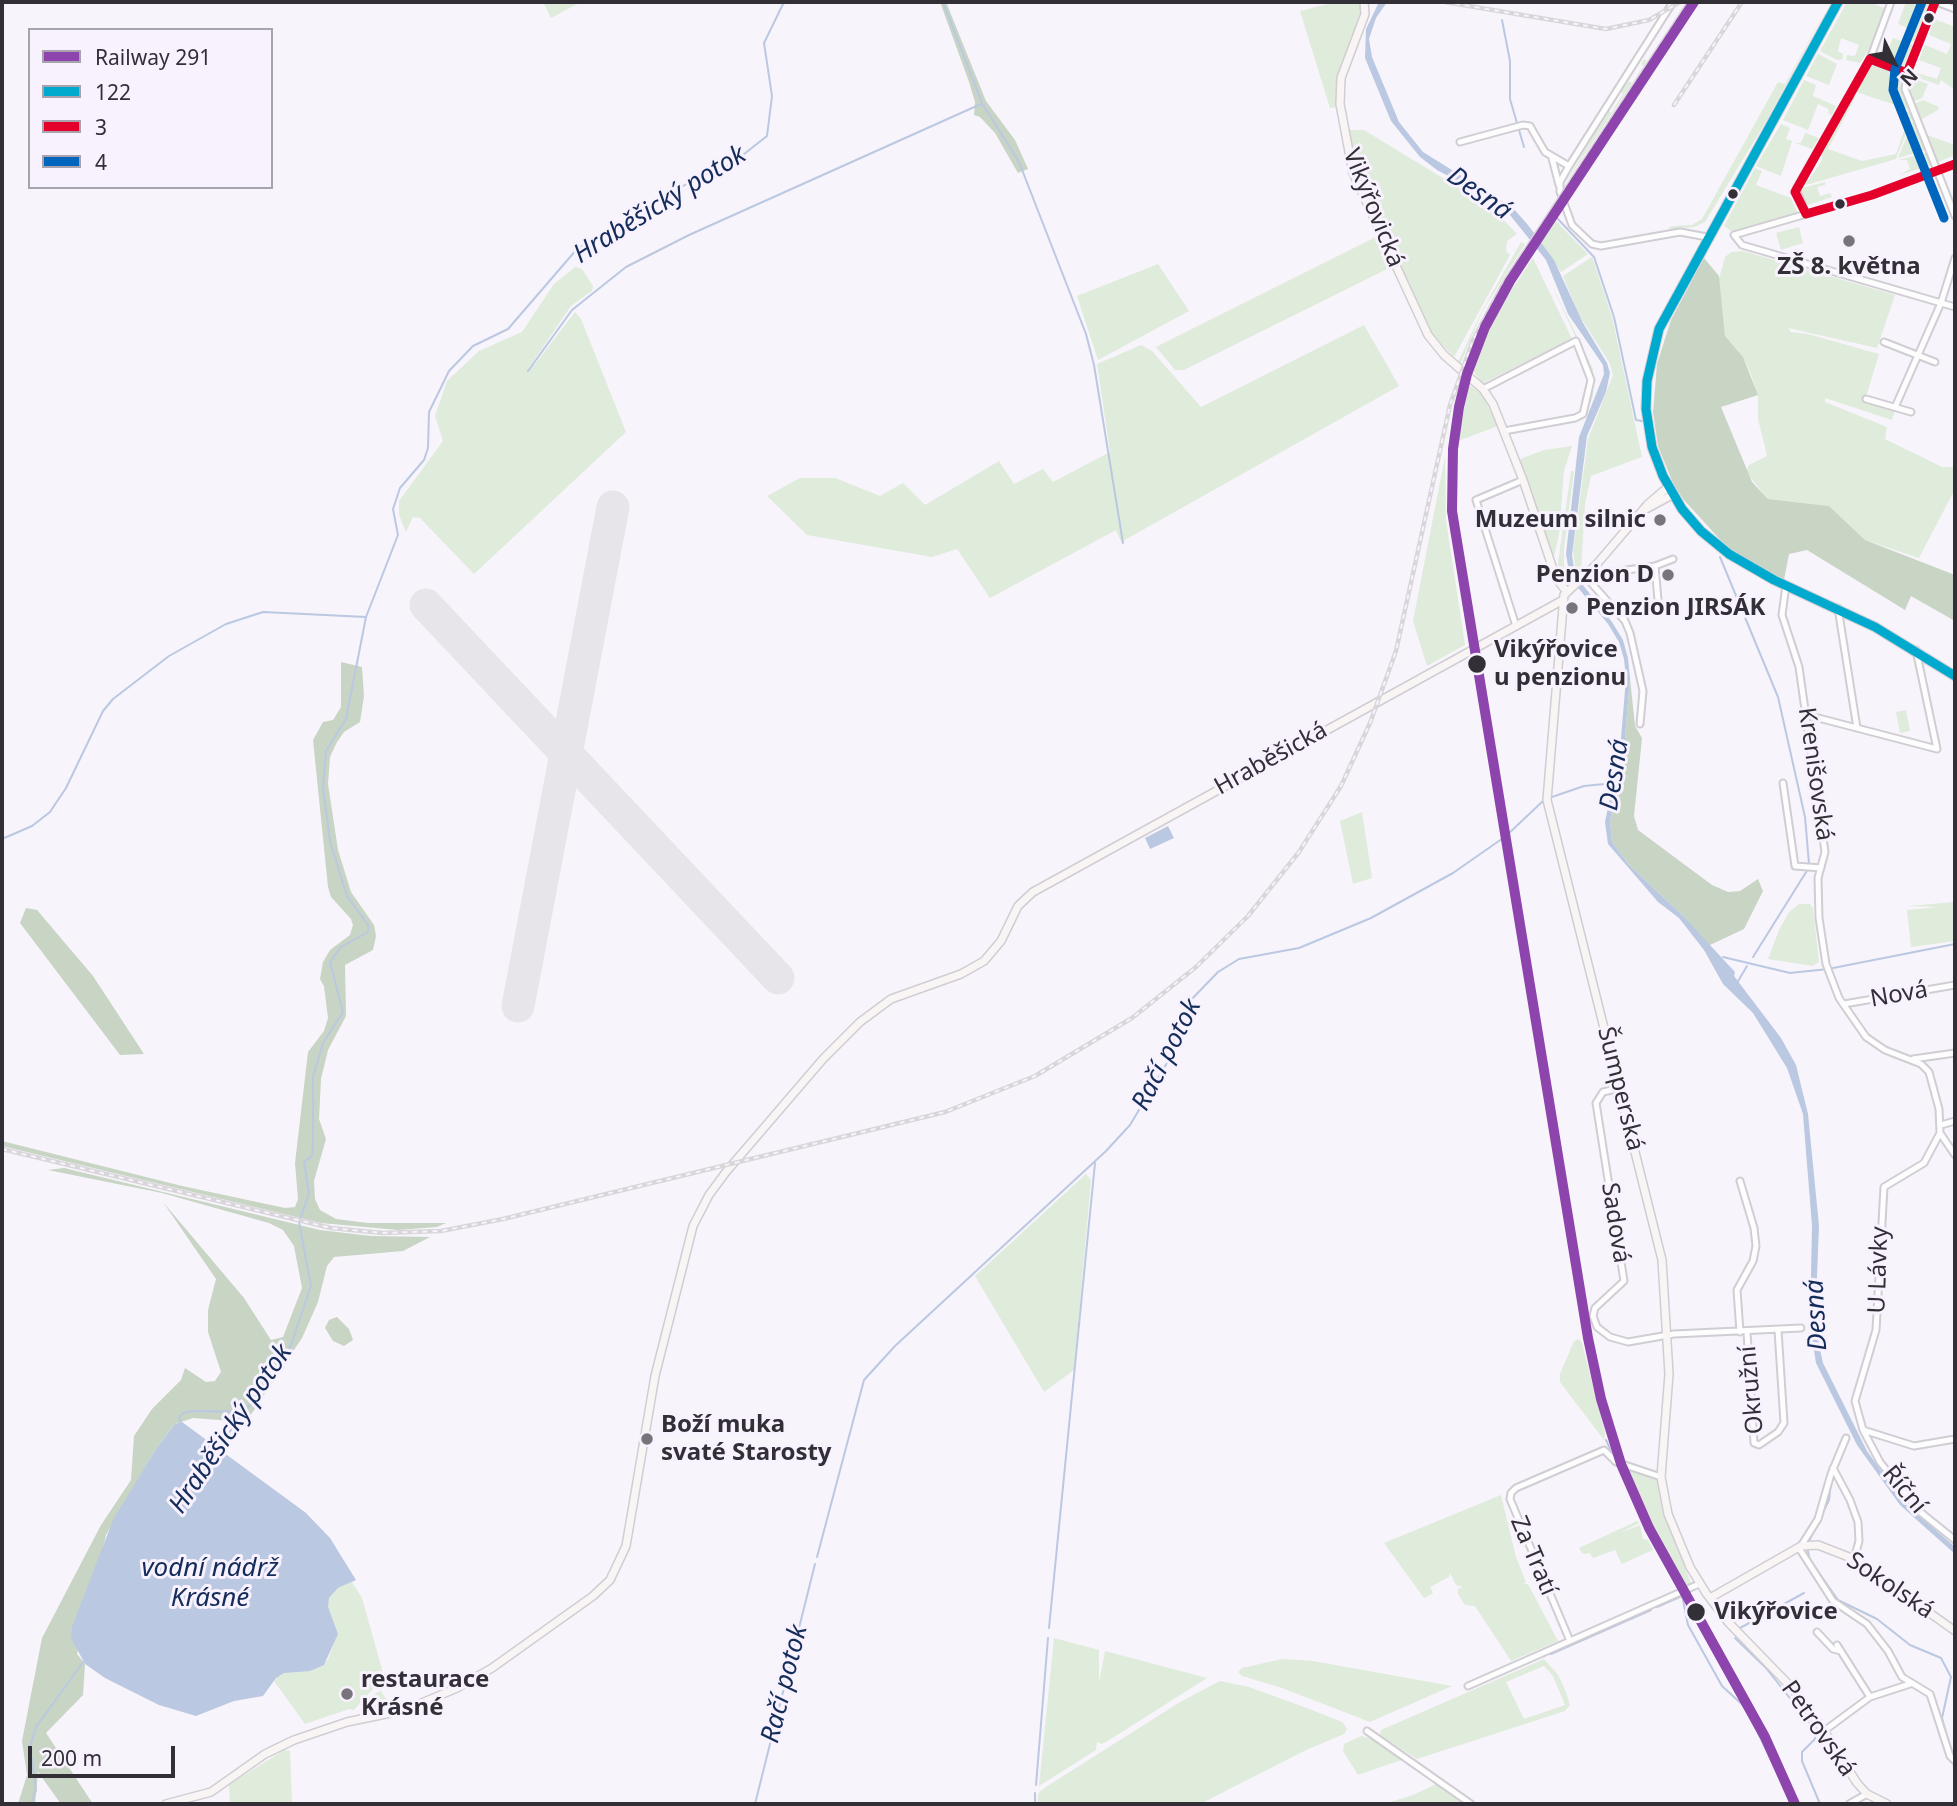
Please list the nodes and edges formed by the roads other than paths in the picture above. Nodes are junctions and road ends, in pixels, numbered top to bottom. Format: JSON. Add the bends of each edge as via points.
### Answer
{"nodes":[{"id":1,"x":1364,"y":2,"type":"edge"},
{"id":2,"x":1673,"y":2,"type":"edge"},
{"id":3,"x":1838,"y":2,"type":"edge"},
{"id":4,"x":1891,"y":2,"type":"edge"},
{"id":5,"x":1935,"y":2,"type":"edge"},
{"id":6,"x":1955,"y":9,"type":"edge"},
{"id":7,"x":1870,"y":59,"type":"junction"},
{"id":8,"x":1907,"y":73,"type":"junction"},
{"id":9,"x":1460,"y":142,"type":"dead end"},
{"id":10,"x":1552,"y":158,"type":"junction"},
{"id":11,"x":1955,"y":164,"type":"edge"},
{"id":12,"x":1569,"y":166,"type":"junction"},
{"id":13,"x":1938,"y":171,"type":"junction"},
{"id":14,"x":1559,"y":185,"type":"junction"},
{"id":15,"x":1806,"y":214,"type":"junction"},
{"id":16,"x":1955,"y":214,"type":"edge"},
{"id":17,"x":1707,"y":237,"type":"junction"},
{"id":18,"x":1955,"y":258,"type":"edge"},
{"id":19,"x":1941,"y":303,"type":"junction"},
{"id":20,"x":1955,"y":307,"type":"edge"},
{"id":21,"x":1884,"y":342,"type":"dead end"},
{"id":22,"x":1919,"y":354,"type":"junction"},
{"id":23,"x":1935,"y":362,"type":"dead end"},
{"id":24,"x":1483,"y":389,"type":"junction"},
{"id":25,"x":1867,"y":399,"type":"dead end"},
{"id":26,"x":1896,"y":405,"type":"junction"},
{"id":27,"x":1911,"y":412,"type":"dead end"},
{"id":28,"x":1504,"y":430,"type":"junction"},
{"id":29,"x":1522,"y":477,"type":"junction"},
{"id":30,"x":1670,"y":491,"type":"junction"},
{"id":31,"x":1673,"y":559,"type":"dead end"},
{"id":32,"x":1655,"y":566,"type":"junction"},
{"id":33,"x":1583,"y":577,"type":"junction"},
{"id":34,"x":1786,"y":585,"type":"junction"},
{"id":35,"x":1569,"y":588,"type":"junction"},
{"id":36,"x":1563,"y":600,"type":"junction"},
{"id":37,"x":1658,"y":600,"type":"dead end"},
{"id":38,"x":1838,"y":608,"type":"junction"},
{"id":39,"x":1516,"y":626,"type":"junction"},
{"id":40,"x":1916,"y":650,"type":"junction"},
{"id":41,"x":1955,"y":676,"type":"edge"},
{"id":42,"x":1807,"y":715,"type":"junction"},
{"id":43,"x":1640,"y":724,"type":"dead end"},
{"id":44,"x":1857,"y":727,"type":"junction"},
{"id":45,"x":1783,"y":783,"type":"dead end"},
{"id":46,"x":1821,"y":868,"type":"junction"},
{"id":47,"x":1955,"y":985,"type":"edge"},
{"id":48,"x":1844,"y":1004,"type":"junction"},
{"id":49,"x":1955,"y":1053,"type":"edge"},
{"id":50,"x":1913,"y":1059,"type":"junction"},
{"id":51,"x":1620,"y":1087,"type":"junction"},
{"id":52,"x":1955,"y":1121,"type":"edge"},
{"id":53,"x":1941,"y":1125,"type":"junction"},
{"id":54,"x":1940,"y":1133,"type":"junction"},
{"id":55,"x":1955,"y":1155,"type":"edge"},
{"id":56,"x":1740,"y":1181,"type":"dead end"},
{"id":57,"x":1801,"y":1328,"type":"dead end"},
{"id":58,"x":1779,"y":1330,"type":"junction"},
{"id":59,"x":1744,"y":1332,"type":"junction"},
{"id":60,"x":1668,"y":1335,"type":"junction"},
{"id":61,"x":1863,"y":1430,"type":"junction"},
{"id":62,"x":1846,"y":1438,"type":"dead end"},
{"id":63,"x":1955,"y":1439,"type":"edge"},
{"id":64,"x":1832,"y":1470,"type":"junction"},
{"id":65,"x":1661,"y":1477,"type":"junction"},
{"id":66,"x":1955,"y":1541,"type":"edge"},
{"id":67,"x":1804,"y":1546,"type":"junction"},
{"id":68,"x":1854,"y":1559,"type":"junction"},
{"id":69,"x":1699,"y":1584,"type":"junction"},
{"id":70,"x":1710,"y":1598,"type":"junction"},
{"id":71,"x":1955,"y":1631,"type":"edge"},
{"id":72,"x":1817,"y":1632,"type":"dead end"},
{"id":73,"x":1570,"y":1642,"type":"junction"},
{"id":74,"x":1910,"y":1684,"type":"junction"},
{"id":75,"x":1468,"y":1686,"type":"dead end"},
{"id":76,"x":1870,"y":1697,"type":"junction"},
{"id":77,"x":1367,"y":1731,"type":"dead end"},
{"id":78,"x":1825,"y":1731,"type":"junction"},
{"id":79,"x":1955,"y":1761,"type":"edge"},
{"id":80,"x":1867,"y":1794,"type":"junction"},
{"id":81,"x":166,"y":1804,"type":"edge"},
{"id":82,"x":1471,"y":1804,"type":"edge"},
{"id":83,"x":1849,"y":1804,"type":"edge"},
{"id":84,"x":1887,"y":1804,"type":"edge"}],
"edges":[{"from":1,"to":24,"type":"street","name":"Vikýřovická","via":[[1365,14],[1341,78],[1340,104],[1351,165],[1426,332],[1444,355]]},
{"from":2,"to":12,"type":"street"},
{"from":3,"to":17,"type":"main road"},
{"from":4,"to":7,"type":"street"},
{"from":5,"to":6,"type":"street"},
{"from":5,"to":8,"type":"street"},
{"from":7,"to":8,"type":"street"},
{"from":7,"to":15,"type":"street","via":[[1796,189]]},
{"from":8,"to":13,"type":"street","via":[[1907,95]]},
{"from":9,"to":10,"type":"street","via":[[1523,125],[1535,131]]},
{"from":10,"to":12,"type":"street"},
{"from":10,"to":14,"type":"street"},
{"from":11,"to":13,"type":"street"},
{"from":12,"to":14,"type":"street"},
{"from":13,"to":15,"type":"street"},
{"from":13,"to":16,"type":"street"},
{"from":14,"to":17,"type":"street","via":[[1572,225],[1585,239],[1601,246],[1674,232]]},
{"from":15,"to":19,"type":"street","via":[[1734,235],[1742,244]]},
{"from":17,"to":30,"type":"main road","via":[[1655,340],[1647,381],[1652,447]]},
{"from":18,"to":19,"type":"street"},
{"from":19,"to":20,"type":"street"},
{"from":19,"to":22,"type":"street"},
{"from":21,"to":22,"type":"street"},
{"from":22,"to":23,"type":"street"},
{"from":22,"to":26,"type":"street"},
{"from":24,"to":28,"type":"street","name":"Vikýřovická"},
{"from":24,"to":28,"type":"street","via":[[1576,341],[1591,380],[1581,416]]},
{"from":25,"to":26,"type":"street"},
{"from":26,"to":27,"type":"street"},
{"from":28,"to":29,"type":"street","name":"Vikýřovická"},
{"from":29,"to":35,"type":"street","name":"Vikýřovická","via":[[1556,578]]},
{"from":29,"to":39,"type":"street","via":[[1476,500]]},
{"from":30,"to":33,"type":"street","via":[[1643,511]]},
{"from":30,"to":34,"type":"main road","via":[[1717,545]]},
{"from":31,"to":32,"type":"street"},
{"from":32,"to":33,"type":"street"},
{"from":32,"to":37,"type":"street"},
{"from":33,"to":35,"type":"street"},
{"from":33,"to":43,"type":"street","via":[[1625,621],[1630,633],[1643,691]]},
{"from":34,"to":38,"type":"main road"},
{"from":34,"to":42,"type":"street","name":"Krenišovská","via":[[1782,615],[1800,667]]},
{"from":35,"to":36,"type":"street","name":"Šumperská"},
{"from":36,"to":39,"type":"street","name":"Hraběšická"},
{"from":36,"to":51,"type":"street","name":"Šumperská","via":[[1547,798]]},
{"from":38,"to":40,"type":"main road"},
{"from":38,"to":44,"type":"street"},
{"from":39,"to":81,"type":"street","name":"Hraběšická","via":[[1033,892],[1018,906],[1001,941],[973,968],[898,995],[860,1022],[709,1195],[688,1243],[655,1376],[626,1546],[618,1569],[602,1588],[457,1688],[412,1708],[347,1722],[294,1740],[265,1754],[211,1792]]},
{"from":40,"to":41,"type":"main road"},
{"from":40,"to":44,"type":"street","via":[[1937,749]]},
{"from":42,"to":44,"type":"street"},
{"from":42,"to":46,"type":"street","name":"Krenišovská","via":[[1825,852]]},
{"from":45,"to":46,"type":"street","via":[[1795,866]]},
{"from":46,"to":48,"type":"street","name":"Krenišovská","via":[[1819,918],[1826,964]]},
{"from":47,"to":48,"type":"street","name":"Nová"},
{"from":48,"to":50,"type":"street","name":"Krenišovská","via":[[1866,1037],[1885,1050]]},
{"from":49,"to":50,"type":"street"},
{"from":50,"to":53,"type":"street","via":[[1928,1072]]},
{"from":51,"to":60,"type":"street","name":"Šumperská","via":[[1658,1241]]},
{"from":51,"to":60,"type":"street","name":"Sadová","via":[[1603,1092],[1596,1102],[1624,1281],[1595,1308],[1594,1323],[1601,1333],[1628,1342]]},
{"from":52,"to":53,"type":"street"},
{"from":53,"to":54,"type":"street"},
{"from":54,"to":55,"type":"street"},
{"from":54,"to":61,"type":"street","name":"U Lávky","via":[[1924,1163],[1884,1187],[1876,1330],[1855,1401]]},
{"from":56,"to":59,"type":"street","via":[[1756,1247],[1737,1290]]},
{"from":57,"to":58,"type":"street"},
{"from":58,"to":59,"type":"street"},
{"from":58,"to":59,"type":"street","name":"Okružní","via":[[1784,1423],[1759,1445],[1754,1443]]},
{"from":59,"to":60,"type":"street"},
{"from":60,"to":65,"type":"street","name":"Šumperská"},
{"from":61,"to":63,"type":"street","via":[[1914,1446]]},
{"from":61,"to":66,"type":"street","name":"Říční","via":[[1880,1462],[1919,1511]]},
{"from":62,"to":64,"type":"street"},
{"from":64,"to":67,"type":"street"},
{"from":64,"to":68,"type":"street","via":[[1858,1522]]},
{"from":65,"to":69,"type":"street","name":"Šumperská","via":[[1668,1514]]},
{"from":65,"to":73,"type":"street","name":"Za Tratí","via":[[1616,1462],[1604,1450],[1511,1493]]},
{"from":67,"to":68,"type":"street","name":"Sokolská","via":[[1828,1547]]},
{"from":67,"to":70,"type":"street"},
{"from":67,"to":74,"type":"street","via":[[1833,1601],[1867,1624]]},
{"from":68,"to":71,"type":"street","name":"Sokolská"},
{"from":69,"to":70,"type":"street","name":"Petrovská"},
{"from":69,"to":73,"type":"street"},
{"from":70,"to":78,"type":"street","name":"Petrovská","via":[[1793,1688]]},
{"from":72,"to":76,"type":"street","via":[[1833,1649],[1839,1648]]},
{"from":73,"to":75,"type":"street"},
{"from":74,"to":76,"type":"street"},
{"from":74,"to":79,"type":"street","via":[[1934,1700]]},
{"from":76,"to":78,"type":"street"},
{"from":77,"to":82,"type":"street"},
{"from":78,"to":80,"type":"street","name":"Petrovská","via":[[1846,1771]]},
{"from":80,"to":83,"type":"street"},
{"from":80,"to":84,"type":"street","name":"Petrovská"}]}
